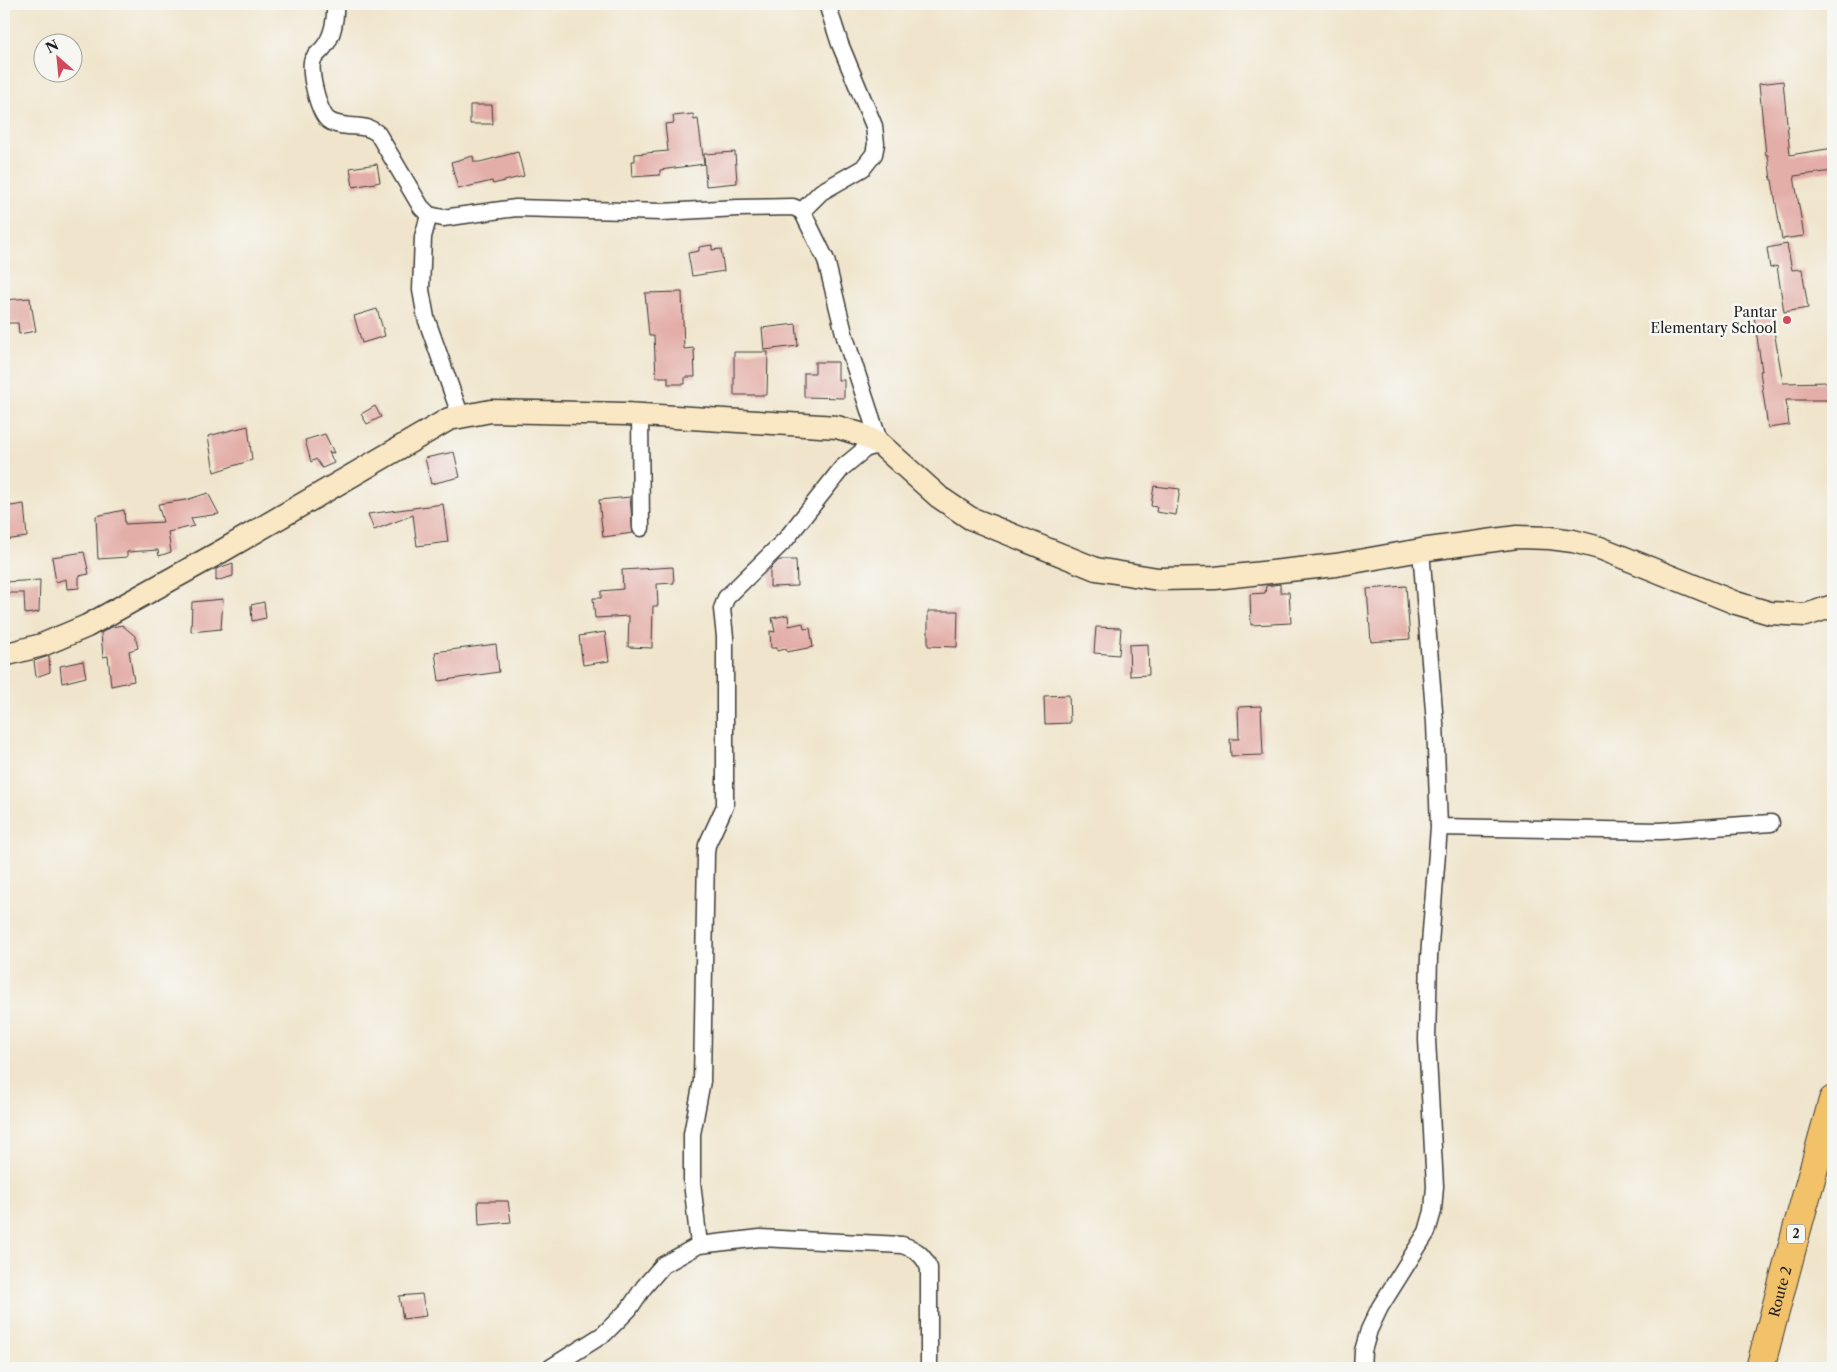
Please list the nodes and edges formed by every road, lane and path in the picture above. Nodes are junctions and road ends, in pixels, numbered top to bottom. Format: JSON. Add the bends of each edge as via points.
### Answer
{"nodes":[{"id":1,"x":335,"y":4,"type":"edge"},
{"id":2,"x":827,"y":4,"type":"edge"},
{"id":3,"x":802,"y":210,"type":"junction"},
{"id":4,"x":429,"y":214,"type":"junction"},
{"id":5,"x":640,"y":415,"type":"junction"},
{"id":6,"x":461,"y":417,"type":"junction"},
{"id":7,"x":880,"y":444,"type":"junction"},
{"id":8,"x":641,"y":528,"type":"dead end"},
{"id":9,"x":1421,"y":550,"type":"junction"},
{"id":10,"x":1833,"y":606,"type":"edge"},
{"id":11,"x":4,"y":655,"type":"edge"},
{"id":12,"x":1771,"y":823,"type":"dead end"},
{"id":13,"x":1439,"y":827,"type":"junction"},
{"id":14,"x":1833,"y":1100,"type":"edge"},
{"id":15,"x":698,"y":1245,"type":"junction"},
{"id":16,"x":550,"y":1368,"type":"edge"},
{"id":17,"x":929,"y":1368,"type":"edge"},
{"id":18,"x":1362,"y":1368,"type":"edge"},
{"id":19,"x":1760,"y":1368,"type":"edge"}],
"edges":[{"from":1,"to":4,"type":"street","via":[[334,24],[328,41],[312,63],[318,106],[332,122],[374,130]]},
{"from":2,"to":3,"type":"street","via":[[874,126],[876,144],[874,154],[863,168],[821,192]]},
{"from":3,"to":4,"type":"street","via":[[793,207],[662,212],[516,208],[443,218]]},
{"from":3,"to":7,"type":"street","via":[[826,260],[845,337]]},
{"from":4,"to":6,"type":"street","via":[[423,237],[421,290],[426,318]]},
{"from":5,"to":6,"type":"street","via":[[491,411]]},
{"from":5,"to":7,"type":"street","via":[[837,427]]},
{"from":5,"to":8,"type":"street"},
{"from":6,"to":11,"type":"street","via":[[449,419],[87,626]]},
{"from":7,"to":9,"type":"street","via":[[953,508],[984,524],[1096,569],[1158,579],[1215,578],[1336,565]]},
{"from":7,"to":15,"type":"street","via":[[865,449],[842,468],[786,539],[723,603],[725,806],[706,853],[702,1082],[692,1134],[692,1182]]},
{"from":9,"to":10,"type":"street","via":[[1517,537],[1572,541],[1600,548],[1736,603],[1770,613],[1806,615]]},
{"from":9,"to":13,"type":"street","via":[[1435,723]]},
{"from":12,"to":13,"type":"street","via":[[1660,831]]},
{"from":13,"to":18,"type":"street","via":[[1429,957],[1427,1040],[1435,1186],[1433,1211],[1427,1232],[1369,1330]]},
{"from":14,"to":19,"type":"highway","name":"Route 2","number":"2"},
{"from":15,"to":16,"type":"street","via":[[663,1266],[604,1334]]},
{"from":15,"to":17,"type":"street","via":[[760,1238],[912,1248],[926,1260],[929,1268]]}]}
